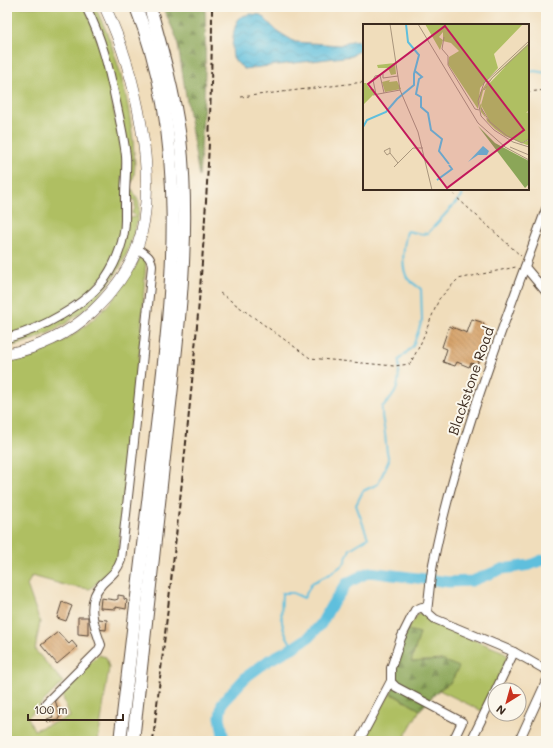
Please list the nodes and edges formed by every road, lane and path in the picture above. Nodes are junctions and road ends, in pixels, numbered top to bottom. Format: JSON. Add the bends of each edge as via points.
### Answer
{"nodes":[{"id":1,"x":86,"y":7,"type":"edge"},
{"id":2,"x":105,"y":7,"type":"edge"},
{"id":3,"x":129,"y":7,"type":"edge"},
{"id":4,"x":136,"y":7,"type":"edge"},
{"id":5,"x":149,"y":7,"type":"edge"},
{"id":6,"x":150,"y":50,"type":"junction"},
{"id":7,"x":363,"y":82,"type":"edge"},
{"id":8,"x":546,"y":90,"type":"edge"},
{"id":9,"x":529,"y":92,"type":"edge"},
{"id":10,"x":241,"y":96,"type":"dead end"},
{"id":11,"x":452,"y":190,"type":"edge"},
{"id":12,"x":546,"y":209,"type":"edge"},
{"id":13,"x":137,"y":248,"type":"junction"},
{"id":14,"x":526,"y":264,"type":"junction"},
{"id":15,"x":546,"y":292,"type":"edge"},
{"id":16,"x":220,"y":293,"type":"dead end"},
{"id":17,"x":7,"y":338,"type":"edge"},
{"id":18,"x":7,"y":354,"type":"edge"},
{"id":19,"x":427,"y":612,"type":"junction"},
{"id":20,"x":514,"y":652,"type":"junction"},
{"id":21,"x":546,"y":670,"type":"edge"},
{"id":22,"x":390,"y":682,"type":"junction"},
{"id":23,"x":500,"y":682,"type":"edge"},
{"id":24,"x":546,"y":682,"type":"edge"},
{"id":25,"x":46,"y":703,"type":"dead end"},
{"id":26,"x":487,"y":709,"type":"edge"},
{"id":27,"x":120,"y":741,"type":"edge"},
{"id":28,"x":133,"y":741,"type":"edge"},
{"id":29,"x":359,"y":741,"type":"edge"},
{"id":30,"x":453,"y":741,"type":"edge"},
{"id":31,"x":471,"y":741,"type":"edge"},
{"id":32,"x":519,"y":741,"type":"edge"}],
"edges":[{"from":1,"to":17,"type":"street","via":[[105,52],[126,156],[125,221],[122,242],[106,277],[90,295],[35,329]]},
{"from":2,"to":13,"type":"main road","via":[[128,68],[142,137],[146,200]]},
{"from":3,"to":6,"type":"highway"},
{"from":4,"to":6,"type":"highway"},
{"from":5,"to":28,"type":"highway","via":[[170,80],[180,138],[183,254],[176,356]]},
{"from":6,"to":27,"type":"highway","via":[[162,99],[170,153],[171,259],[162,382]]},
{"from":7,"to":10,"type":"path"},
{"from":8,"to":9,"type":"path"},
{"from":11,"to":14,"type":"path"},
{"from":12,"to":14,"type":"street","name":"Blackstone Road"},
{"from":13,"to":18,"type":"main road","via":[[115,287],[82,321],[47,342]]},
{"from":13,"to":25,"type":"street","via":[[146,253],[152,266],[120,560],[114,574],[96,591],[93,599],[93,620],[101,645],[98,651]]},
{"from":14,"to":15,"type":"street"},
{"from":14,"to":16,"type":"path","via":[[458,279],[439,299],[410,364],[394,366],[310,358]]},
{"from":14,"to":19,"type":"street","name":"Blackstone Road","via":[[460,452],[433,565]]},
{"from":19,"to":20,"type":"street","via":[[435,619]]},
{"from":19,"to":22,"type":"street","via":[[422,607],[415,610],[401,638],[391,668]]},
{"from":20,"to":21,"type":"street"},
{"from":20,"to":23,"type":"street"},
{"from":22,"to":29,"type":"street"},
{"from":22,"to":30,"type":"street","via":[[462,722]]},
{"from":24,"to":32,"type":"street"},
{"from":26,"to":31,"type":"street"}]}
